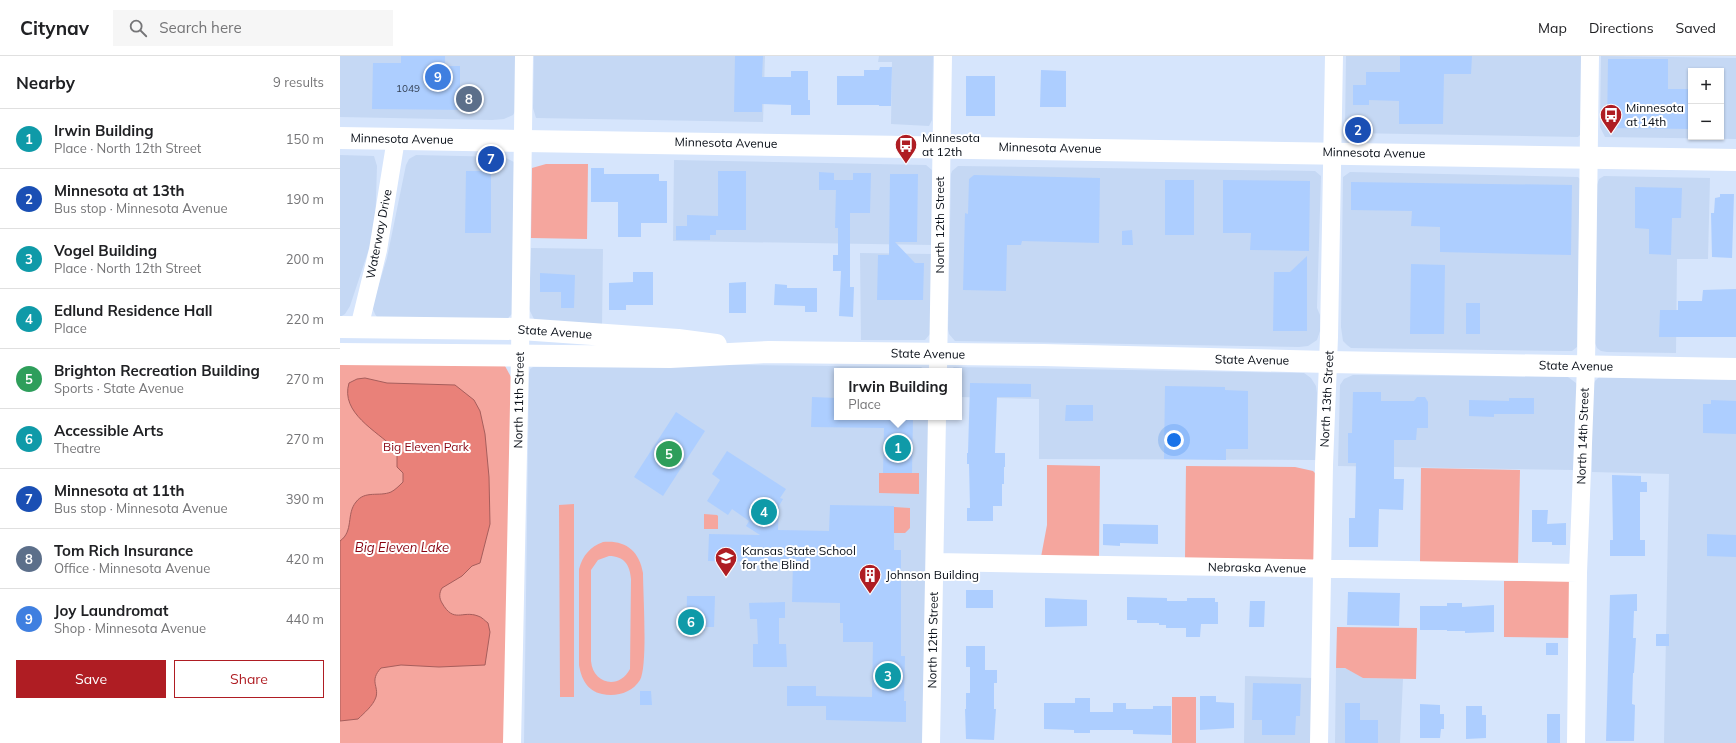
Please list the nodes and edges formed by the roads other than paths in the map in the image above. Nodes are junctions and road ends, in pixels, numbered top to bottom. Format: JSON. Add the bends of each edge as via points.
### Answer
{"nodes":[{"id":1,"x":524,"y":56,"type":"edge"},
{"id":2,"x":943,"y":56,"type":"edge"},
{"id":3,"x":1334,"y":56,"type":"edge"},
{"id":4,"x":1590,"y":56,"type":"edge"},
{"id":5,"x":340,"y":138,"type":"edge"},
{"id":6,"x":396,"y":139,"type":"junction"},
{"id":7,"x":524,"y":140,"type":"junction"},
{"id":8,"x":941,"y":146,"type":"junction"},
{"id":9,"x":1332,"y":153,"type":"junction"},
{"id":10,"x":1588,"y":157,"type":"junction"},
{"id":11,"x":1736,"y":160,"type":"edge"},
{"id":12,"x":349,"y":328,"type":"edge"},
{"id":13,"x":520,"y":329,"type":"junction"},
{"id":14,"x":769,"y":352,"type":"junction"},
{"id":15,"x":340,"y":354,"type":"edge"},
{"id":16,"x":520,"y":356,"type":"junction"},
{"id":17,"x":938,"y":362,"type":"edge"},
{"id":18,"x":1328,"y":362,"type":"junction"},
{"id":19,"x":1586,"y":366,"type":"junction"},
{"id":20,"x":1736,"y":369,"type":"edge"},
{"id":21,"x":938,"y":420,"type":"edge"},
{"id":22,"x":935,"y":562,"type":"junction"},
{"id":23,"x":1322,"y":570,"type":"junction"},
{"id":24,"x":1578,"y":574,"type":"junction"},
{"id":25,"x":512,"y":743,"type":"edge"},
{"id":26,"x":931,"y":743,"type":"edge"},
{"id":27,"x":1319,"y":743,"type":"edge"},
{"id":28,"x":1576,"y":743,"type":"edge"}],
"edges":[{"from":1,"to":7,"type":"street","name":"North 11th Street"},
{"from":2,"to":8,"type":"street","name":"North 12th Street"},
{"from":3,"to":9,"type":"street","name":"North 13th Street"},
{"from":4,"to":10,"type":"street","name":"North 14th Street"},
{"from":5,"to":6,"type":"main road","name":"Minnesota Avenue"},
{"from":6,"to":7,"type":"main road","name":"Minnesota Avenue"},
{"from":6,"to":12,"type":"street","name":"Waterway Drive","via":[[378,250]]},
{"from":7,"to":8,"type":"main road","name":"Minnesota Avenue"},
{"from":7,"to":13,"type":"street","name":"North 11th Street"},
{"from":8,"to":9,"type":"main road","name":"Minnesota Avenue"},
{"from":8,"to":17,"type":"street","name":"North 12th Street"},
{"from":9,"to":10,"type":"main road","name":"Minnesota Avenue"},
{"from":9,"to":18,"type":"street","name":"North 13th Street"},
{"from":10,"to":11,"type":"main road","name":"Minnesota Avenue"},
{"from":10,"to":19,"type":"street","name":"North 14th Street"},
{"from":12,"to":13,"type":"main road","name":"State Avenue"},
{"from":13,"to":14,"type":"main road","name":"State Avenue","via":[[678,340]]},
{"from":13,"to":16,"type":"street","name":"North 11th Street"},
{"from":14,"to":16,"type":"main road","name":"State Avenue","via":[[670,357]]},
{"from":14,"to":17,"type":"main road","name":"State Avenue"},
{"from":15,"to":16,"type":"main road","name":"State Avenue"},
{"from":16,"to":25,"type":"street","name":"North 11th Street"},
{"from":17,"to":18,"type":"main road","name":"State Avenue"},
{"from":18,"to":19,"type":"main road","name":"State Avenue"},
{"from":18,"to":23,"type":"street","name":"North 13th Street"},
{"from":19,"to":20,"type":"main road","name":"State Avenue"},
{"from":19,"to":24,"type":"street","name":"North 14th Street"},
{"from":21,"to":22,"type":"street","name":"North 12th Street"},
{"from":22,"to":23,"type":"street","name":"Nebraska Avenue"},
{"from":22,"to":26,"type":"street","name":"North 12th Street"},
{"from":23,"to":24,"type":"street","name":"Nebraska Avenue"},
{"from":23,"to":27,"type":"street","name":"North 13th Street"},
{"from":24,"to":28,"type":"street","name":"North 14th Street"}]}
